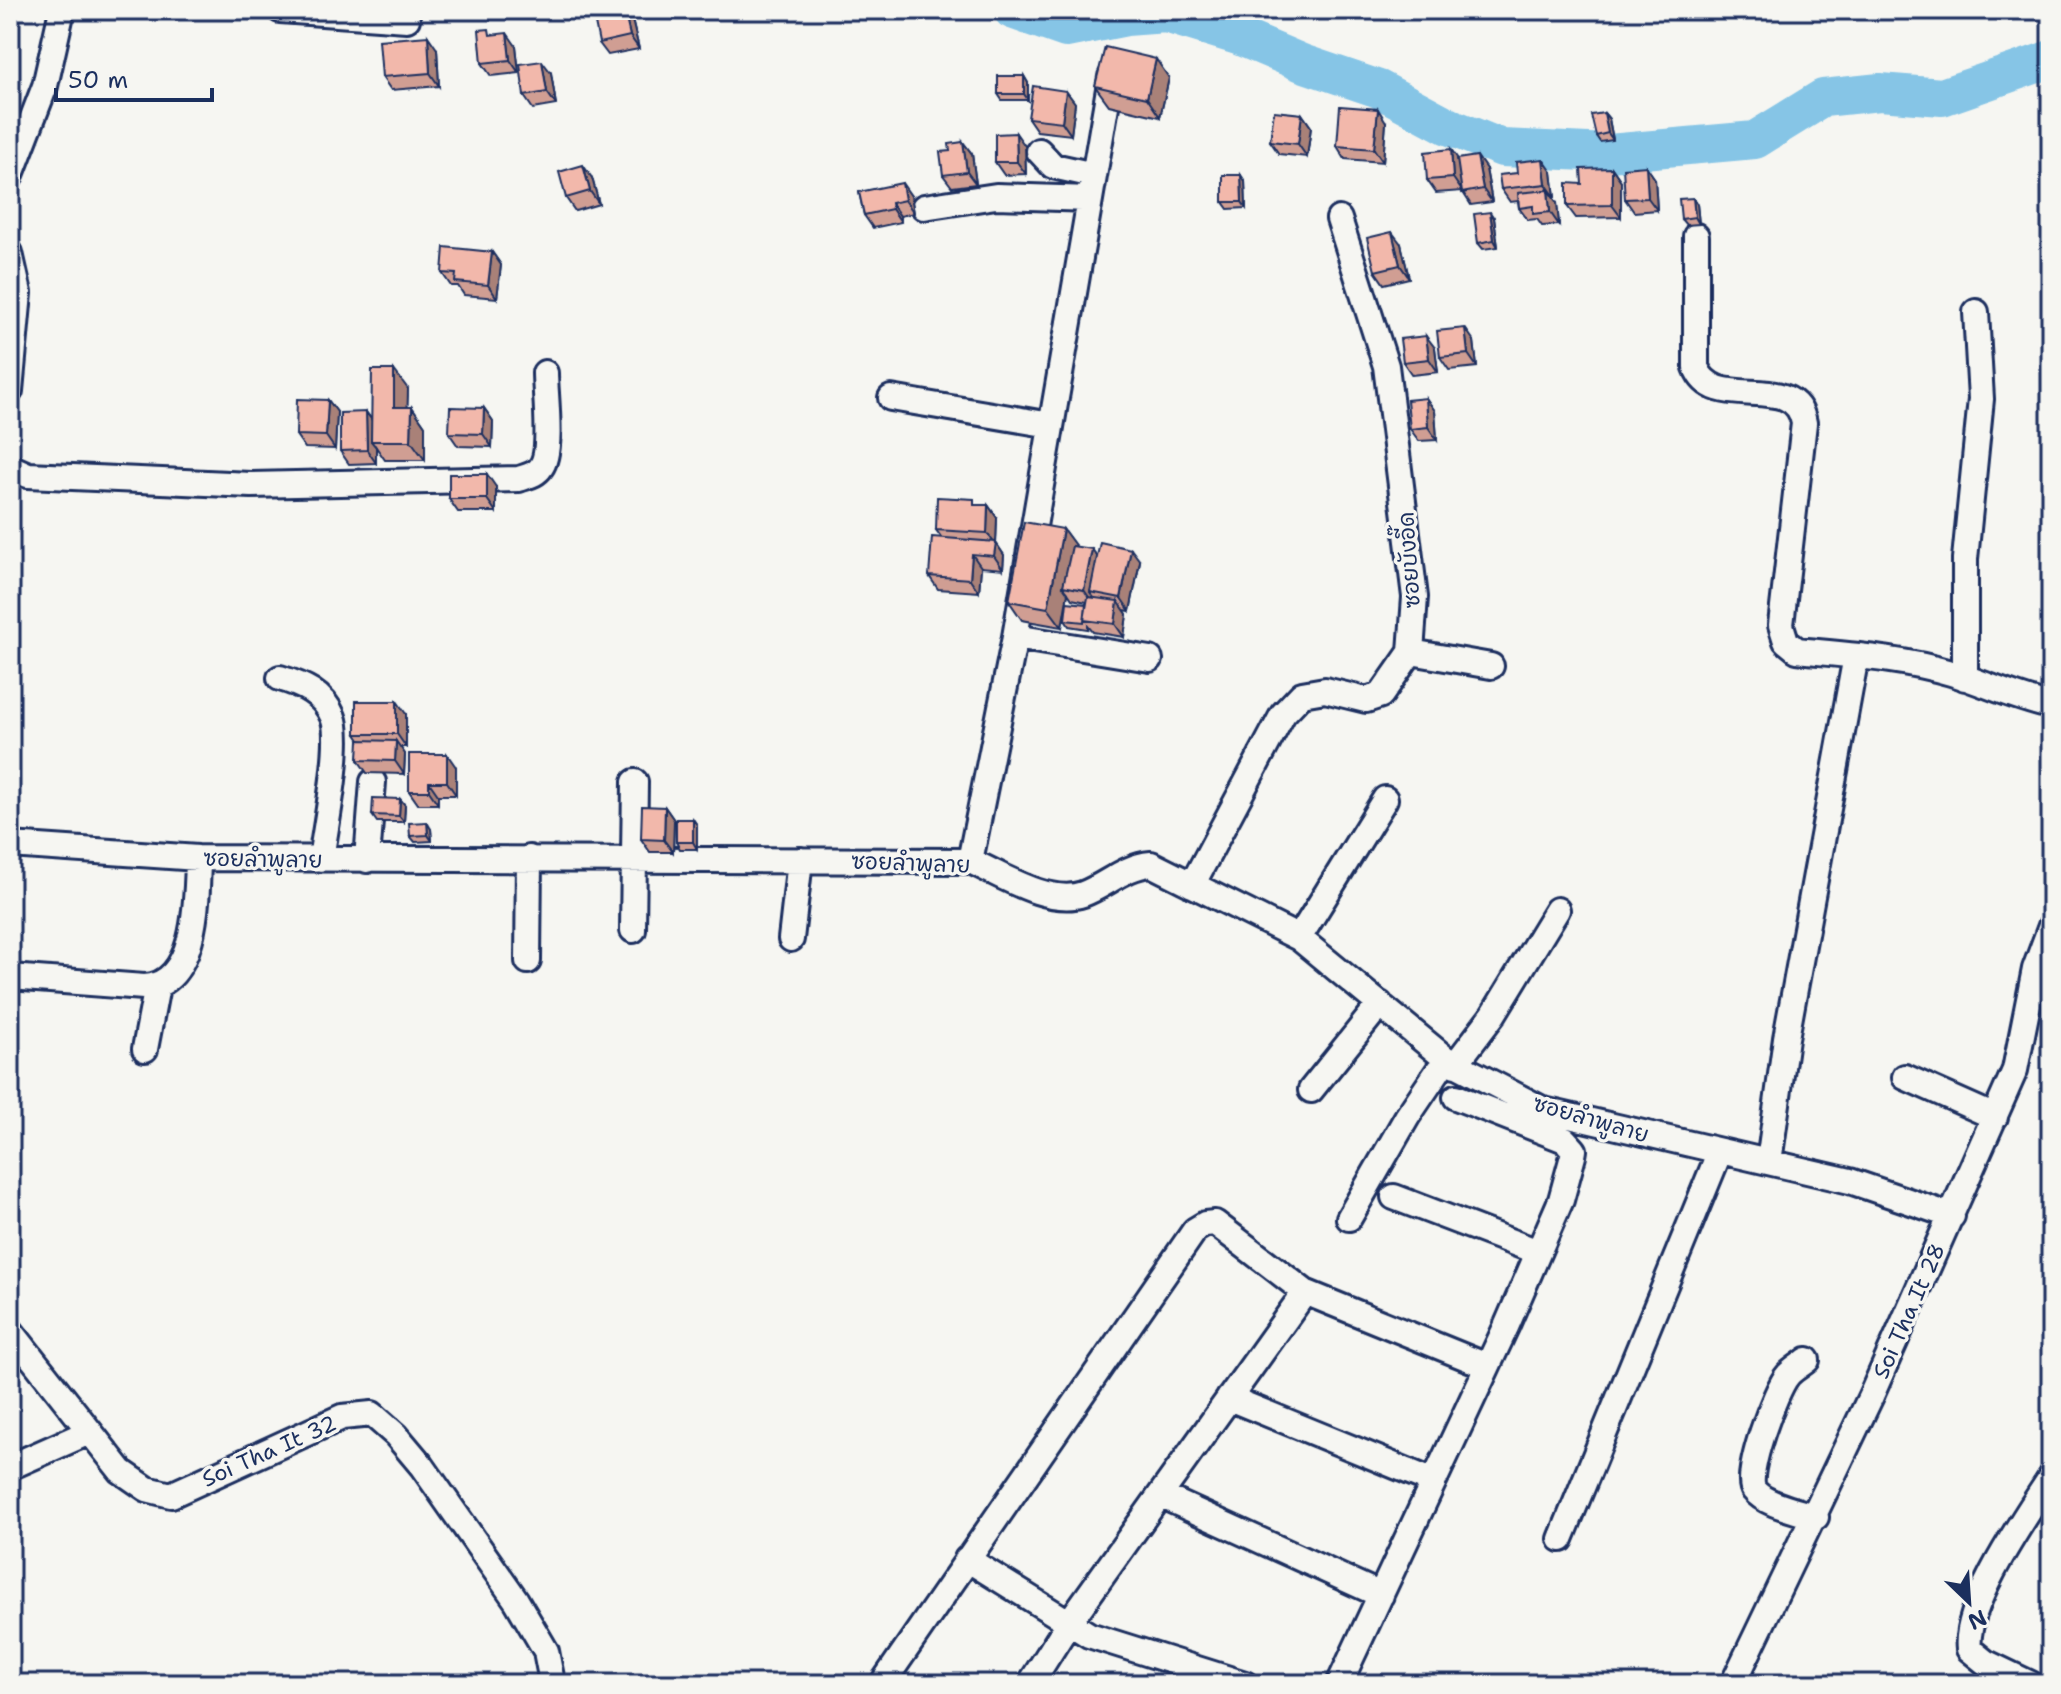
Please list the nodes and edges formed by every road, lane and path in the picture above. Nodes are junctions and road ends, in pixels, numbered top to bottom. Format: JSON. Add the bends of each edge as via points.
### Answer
{"nodes":[{"id":1,"x":62,"y":10,"type":"edge"},
{"id":2,"x":280,"y":10,"type":"edge"},
{"id":3,"x":407,"y":19,"type":"dead end"},
{"id":4,"x":1111,"y":77,"type":"edge"},
{"id":5,"x":19,"y":128,"type":"edge"},
{"id":6,"x":1039,"y":151,"type":"dead end"},
{"id":7,"x":10,"y":177,"type":"edge"},
{"id":8,"x":1092,"y":187,"type":"junction"},
{"id":9,"x":924,"y":207,"type":"dead end"},
{"id":10,"x":1339,"y":219,"type":"dead end"},
{"id":11,"x":1696,"y":236,"type":"dead end"},
{"id":12,"x":10,"y":253,"type":"edge"},
{"id":13,"x":1976,"y":312,"type":"dead end"},
{"id":14,"x":11,"y":362,"type":"edge"},
{"id":15,"x":545,"y":373,"type":"dead end"},
{"id":16,"x":10,"y":391,"type":"edge"},
{"id":17,"x":891,"y":398,"type":"dead end"},
{"id":18,"x":1051,"y":425,"type":"junction"},
{"id":19,"x":10,"y":467,"type":"edge"},
{"id":20,"x":1015,"y":637,"type":"junction"},
{"id":21,"x":1411,"y":652,"type":"junction"},
{"id":22,"x":1856,"y":656,"type":"junction"},
{"id":23,"x":1150,"y":659,"type":"dead end"},
{"id":24,"x":1491,"y":666,"type":"dead end"},
{"id":25,"x":280,"y":678,"type":"dead end"},
{"id":26,"x":1965,"y":678,"type":"junction"},
{"id":27,"x":2051,"y":706,"type":"edge"},
{"id":28,"x":373,"y":782,"type":"dead end"},
{"id":29,"x":635,"y":782,"type":"dead end"},
{"id":30,"x":1385,"y":799,"type":"dead end"},
{"id":31,"x":10,"y":845,"type":"edge"},
{"id":32,"x":198,"y":858,"type":"junction"},
{"id":33,"x":529,"y":858,"type":"junction"},
{"id":34,"x":321,"y":859,"type":"junction"},
{"id":35,"x":632,"y":859,"type":"junction"},
{"id":36,"x":367,"y":860,"type":"junction"},
{"id":37,"x":800,"y":860,"type":"junction"},
{"id":38,"x":970,"y":861,"type":"junction"},
{"id":39,"x":1192,"y":885,"type":"junction"},
{"id":40,"x":1557,"y":910,"type":"dead end"},
{"id":41,"x":2051,"y":926,"type":"edge"},
{"id":42,"x":633,"y":930,"type":"dead end"},
{"id":43,"x":1299,"y":938,"type":"junction"},
{"id":44,"x":791,"y":939,"type":"dead end"},
{"id":45,"x":528,"y":961,"type":"dead end"},
{"id":46,"x":10,"y":977,"type":"edge"},
{"id":47,"x":157,"y":986,"type":"junction"},
{"id":48,"x":1380,"y":1004,"type":"junction"},
{"id":49,"x":145,"y":1049,"type":"dead end"},
{"id":50,"x":1451,"y":1062,"type":"junction"},
{"id":51,"x":1905,"y":1077,"type":"dead end"},
{"id":52,"x":1311,"y":1090,"type":"dead end"},
{"id":53,"x":1456,"y":1097,"type":"dead end"},
{"id":54,"x":1995,"y":1117,"type":"junction"},
{"id":55,"x":1720,"y":1151,"type":"junction"},
{"id":56,"x":1769,"y":1162,"type":"junction"},
{"id":57,"x":1394,"y":1197,"type":"dead end"},
{"id":58,"x":1952,"y":1216,"type":"junction"},
{"id":59,"x":1349,"y":1218,"type":"dead end"},
{"id":60,"x":1538,"y":1252,"type":"junction"},
{"id":61,"x":1305,"y":1292,"type":"junction"},
{"id":62,"x":10,"y":1330,"type":"edge"},
{"id":63,"x":1807,"y":1360,"type":"dead end"},
{"id":64,"x":1487,"y":1366,"type":"junction"},
{"id":65,"x":1229,"y":1398,"type":"junction"},
{"id":66,"x":89,"y":1432,"type":"junction"},
{"id":67,"x":10,"y":1467,"type":"edge"},
{"id":68,"x":2051,"y":1477,"type":"edge"},
{"id":69,"x":1432,"y":1481,"type":"junction"},
{"id":70,"x":1160,"y":1495,"type":"junction"},
{"id":71,"x":1816,"y":1517,"type":"junction"},
{"id":72,"x":1561,"y":1539,"type":"dead end"},
{"id":73,"x":967,"y":1559,"type":"junction"},
{"id":74,"x":1381,"y":1595,"type":"junction"},
{"id":75,"x":1068,"y":1624,"type":"junction"},
{"id":76,"x":547,"y":1684,"type":"edge"},
{"id":77,"x":882,"y":1684,"type":"edge"},
{"id":78,"x":1030,"y":1684,"type":"edge"},
{"id":79,"x":1245,"y":1684,"type":"edge"},
{"id":80,"x":1339,"y":1684,"type":"edge"},
{"id":81,"x":1733,"y":1684,"type":"edge"},
{"id":82,"x":2031,"y":1684,"type":"edge"}],
"edges":[{"from":1,"to":5,"type":"street","via":[[45,86]]},
{"from":2,"to":3,"type":"street"},
{"from":4,"to":8,"type":"street"},
{"from":5,"to":7,"type":"street"},
{"from":6,"to":8,"type":"street","via":[[1053,166]]},
{"from":8,"to":9,"type":"street"},
{"from":8,"to":18,"type":"street"},
{"from":10,"to":21,"type":"street","name":"ซอยบังอี๊ด","via":[[1386,366],[1415,597]]},
{"from":11,"to":22,"type":"street","via":[[1696,367],[1701,382],[1713,389],[1790,397],[1801,408],[1804,423],[1781,625],[1786,641],[1797,650]]},
{"from":12,"to":14,"type":"street","via":[[19,293]]},
{"from":13,"to":26,"type":"street","via":[[1981,399],[1965,559]]},
{"from":14,"to":16,"type":"street"},
{"from":15,"to":19,"type":"street","via":[[547,450],[542,466],[519,479],[251,485],[28,475]]},
{"from":17,"to":18,"type":"street"},
{"from":18,"to":20,"type":"street"},
{"from":20,"to":23,"type":"street"},
{"from":20,"to":38,"type":"street"},
{"from":21,"to":24,"type":"street"},
{"from":21,"to":39,"type":"street","via":[[1381,695],[1366,700],[1325,690],[1302,694],[1283,714]]},
{"from":22,"to":26,"type":"street"},
{"from":22,"to":56,"type":"street","via":[[1786,1038]]},
{"from":25,"to":34,"type":"street","via":[[318,696],[334,720],[336,742]]},
{"from":26,"to":27,"type":"street"},
{"from":28,"to":36,"type":"street"},
{"from":29,"to":35,"type":"street"},
{"from":30,"to":43,"type":"street"},
{"from":31,"to":32,"type":"street","name":"ซอยลำพูลาย"},
{"from":32,"to":34,"type":"street","name":"ซอยลำพูลาย"},
{"from":32,"to":47,"type":"street","via":[[197,899],[184,955],[177,973]]},
{"from":33,"to":35,"type":"street","name":"ซอยลำพูลาย"},
{"from":33,"to":36,"type":"street","name":"ซอยลำพูลาย"},
{"from":33,"to":45,"type":"street"},
{"from":34,"to":36,"type":"street","name":"ซอยลำพูลาย"},
{"from":35,"to":37,"type":"street","name":"ซอยลำพูลาย"},
{"from":35,"to":42,"type":"street"},
{"from":37,"to":38,"type":"street","name":"ซอยลำพูลาย"},
{"from":37,"to":44,"type":"street"},
{"from":38,"to":39,"type":"street","name":"ซอยลำพูลาย","via":[[1048,894],[1066,896],[1082,894],[1136,865],[1151,864]]},
{"from":39,"to":43,"type":"street","name":"ซอยลำพูลาย"},
{"from":40,"to":50,"type":"street","via":[[1493,1015]]},
{"from":41,"to":54,"type":"street","name":"Soi Tha It 28","via":[[2035,969],[2023,1044]]},
{"from":43,"to":48,"type":"street","name":"ซอยลำพูลาย"},
{"from":46,"to":47,"type":"street"},
{"from":47,"to":49,"type":"street"},
{"from":48,"to":50,"type":"street","name":"ซอยลำพูลาย"},
{"from":48,"to":52,"type":"street"},
{"from":50,"to":55,"type":"street","name":"ซอยลำพูลาย","via":[[1544,1110]]},
{"from":50,"to":59,"type":"street","via":[[1407,1117]]},
{"from":51,"to":54,"type":"street"},
{"from":53,"to":60,"type":"street","via":[[1565,1140],[1574,1150],[1561,1200]]},
{"from":54,"to":58,"type":"street","name":"Soi Tha It 28"},
{"from":55,"to":56,"type":"street","name":"ซอยลำพูลาย"},
{"from":55,"to":72,"type":"street"},
{"from":56,"to":58,"type":"street","name":"ซอยลำพูลาย","via":[[1850,1181]]},
{"from":57,"to":60,"type":"street"},
{"from":58,"to":71,"type":"street","name":"Soi Tha It 28"},
{"from":60,"to":64,"type":"street"},
{"from":61,"to":64,"type":"street"},
{"from":61,"to":65,"type":"street"},
{"from":61,"to":73,"type":"street","via":[[1215,1223],[1195,1230]]},
{"from":62,"to":66,"type":"street","name":"Soi Tha It 32"},
{"from":63,"to":71,"type":"street","via":[[1780,1387],[1750,1482],[1768,1499]]},
{"from":64,"to":69,"type":"street"},
{"from":65,"to":69,"type":"street"},
{"from":65,"to":70,"type":"street"},
{"from":66,"to":67,"type":"street"},
{"from":66,"to":76,"type":"street","name":"Soi Tha It 32","via":[[121,1471],[147,1489],[171,1495],[342,1417],[372,1414],[422,1466],[516,1600],[546,1651],[551,1677]]},
{"from":68,"to":82,"type":"street","via":[[2005,1549],[1967,1633],[1969,1649],[1985,1662]]},
{"from":69,"to":74,"type":"street"},
{"from":70,"to":74,"type":"street"},
{"from":70,"to":75,"type":"street"},
{"from":71,"to":81,"type":"street","name":"Soi Tha It 28"},
{"from":73,"to":75,"type":"street"},
{"from":73,"to":77,"type":"street"},
{"from":74,"to":80,"type":"street"},
{"from":75,"to":78,"type":"street"},
{"from":75,"to":79,"type":"street"}]}
